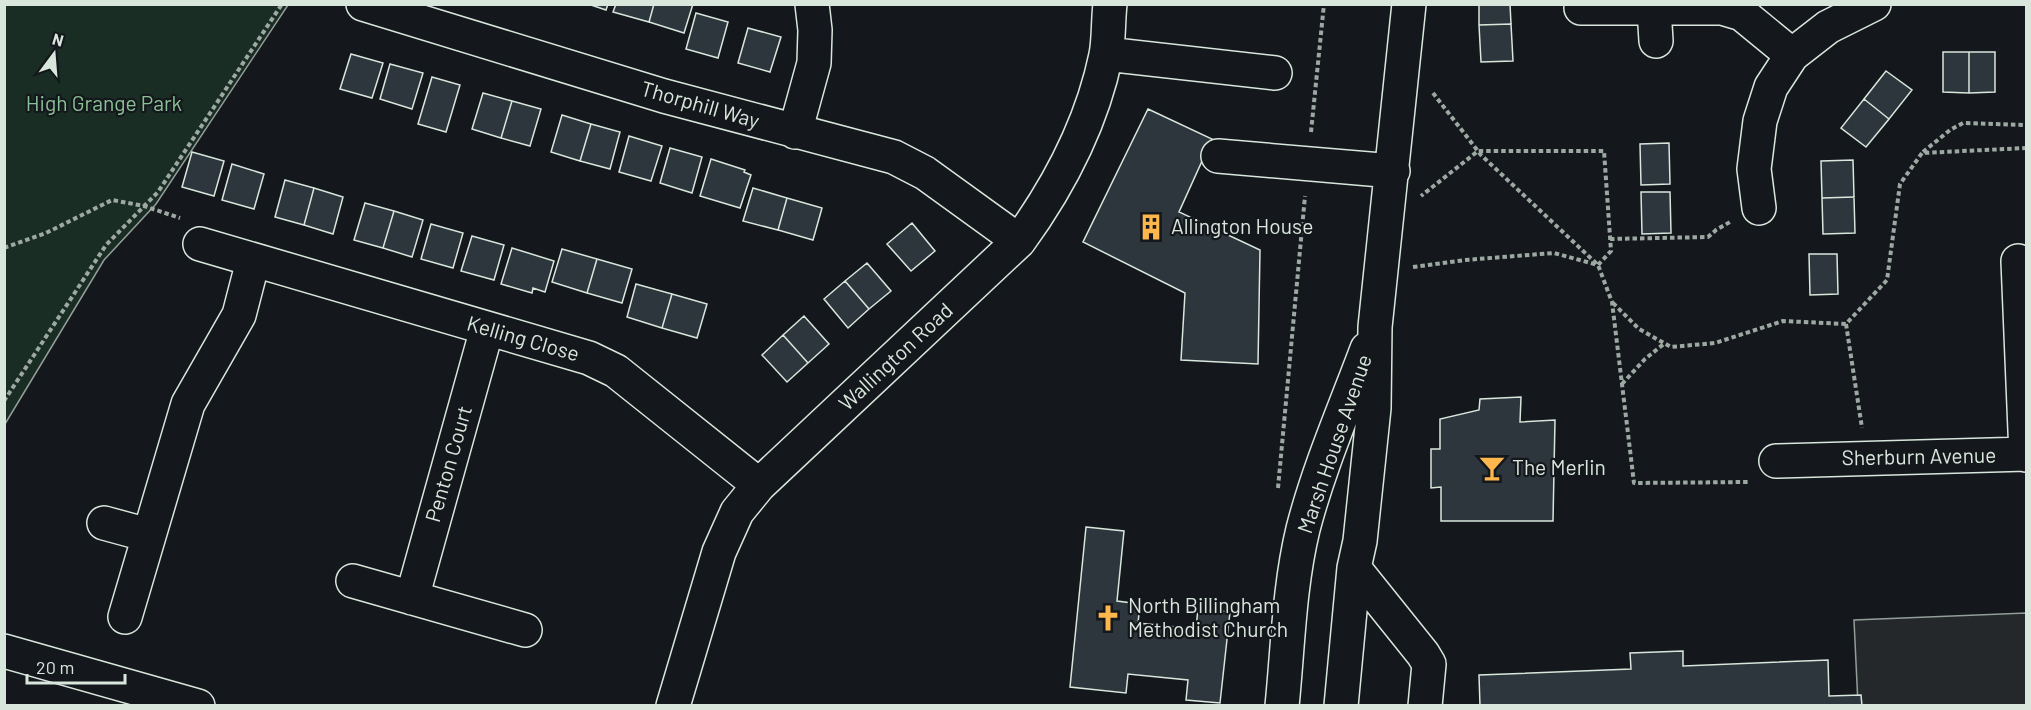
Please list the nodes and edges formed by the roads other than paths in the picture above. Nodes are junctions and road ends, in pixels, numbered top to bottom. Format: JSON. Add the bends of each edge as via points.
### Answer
{"nodes":[{"id":1,"x":363,"y":4,"type":"edge"},
{"id":2,"x":812,"y":4,"type":"edge"},
{"id":3,"x":1110,"y":4,"type":"edge"},
{"id":4,"x":1409,"y":4,"type":"edge"},
{"id":5,"x":1874,"y":4,"type":"edge"},
{"id":6,"x":1581,"y":8,"type":"dead end"},
{"id":7,"x":1654,"y":9,"type":"junction"},
{"id":8,"x":1656,"y":41,"type":"dead end"},
{"id":9,"x":1106,"y":54,"type":"junction"},
{"id":10,"x":1792,"y":55,"type":"junction"},
{"id":11,"x":1275,"y":73,"type":"dead end"},
{"id":12,"x":795,"y":132,"type":"junction"},
{"id":13,"x":1218,"y":156,"type":"dead end"},
{"id":14,"x":1393,"y":171,"type":"junction"},
{"id":15,"x":1759,"y":208,"type":"road end"},
{"id":16,"x":1019,"y":241,"type":"junction"},
{"id":17,"x":200,"y":244,"type":"dead end"},
{"id":18,"x":253,"y":261,"type":"junction"},
{"id":19,"x":2018,"y":261,"type":"dead end"},
{"id":20,"x":2023,"y":320,"type":"edge"},
{"id":21,"x":1375,"y":327,"type":"junction"},
{"id":22,"x":487,"y":329,"type":"junction"},
{"id":23,"x":2026,"y":454,"type":"edge"},
{"id":24,"x":1776,"y":461,"type":"road end"},
{"id":25,"x":759,"y":485,"type":"junction"},
{"id":26,"x":104,"y":523,"type":"dead end"},
{"id":27,"x":148,"y":535,"type":"junction"},
{"id":28,"x":1354,"y":568,"type":"junction"},
{"id":29,"x":353,"y":581,"type":"dead end"},
{"id":30,"x":412,"y":598,"type":"junction"},
{"id":31,"x":125,"y":617,"type":"dead end"},
{"id":32,"x":525,"y":630,"type":"dead end"},
{"id":33,"x":4,"y":651,"type":"edge"},
{"id":34,"x":198,"y":705,"type":"edge"},
{"id":35,"x":673,"y":705,"type":"edge"},
{"id":36,"x":1282,"y":705,"type":"edge"},
{"id":37,"x":1341,"y":705,"type":"edge"},
{"id":38,"x":1425,"y":705,"type":"edge"}],
"edges":[{"from":1,"to":12,"type":"street","name":"Thorphill Way"},
{"from":2,"to":12,"type":"street","via":[[814,63]]},
{"from":3,"to":9,"type":"street","name":"Wallington Road"},
{"from":4,"to":14,"type":"street","name":"Marsh House Avenue"},
{"from":5,"to":10,"type":"street","via":[[1828,27]]},
{"from":6,"to":7,"type":"street"},
{"from":7,"to":8,"type":"street"},
{"from":7,"to":10,"type":"street","via":[[1722,8],[1742,14]]},
{"from":9,"to":11,"type":"street"},
{"from":9,"to":16,"type":"street","name":"Wallington Road","via":[[1085,123],[1067,165]]},
{"from":10,"to":15,"type":"street","via":[[1771,87],[1760,121],[1754,169]]},
{"from":12,"to":16,"type":"street","name":"Thorphill Way","via":[[894,157],[925,173]]},
{"from":13,"to":14,"type":"street"},
{"from":14,"to":21,"type":"street","name":"Marsh House Avenue"},
{"from":16,"to":25,"type":"street","name":"Wallington Road"},
{"from":17,"to":18,"type":"street","name":"Kelling Close"},
{"from":18,"to":22,"type":"street","name":"Kelling Close"},
{"from":18,"to":27,"type":"street","via":[[239,315],[188,404]]},
{"from":19,"to":20,"type":"street"},
{"from":20,"to":23,"type":"street"},
{"from":21,"to":28,"type":"street","name":"Marsh House Avenue","via":[[1374,408]]},
{"from":21,"to":36,"type":"street","name":"Marsh House Avenue","via":[[1303,530],[1293,586]]},
{"from":22,"to":25,"type":"street","name":"Kelling Close","via":[[589,358],[616,371]]},
{"from":22,"to":30,"type":"street","name":"Penton Court"},
{"from":23,"to":24,"type":"street","name":"Sherburn Avenue","via":[[1867,458],[1811,450]]},
{"from":25,"to":35,"type":"street","name":"Wallington Road","via":[[737,512],[719,552]]},
{"from":26,"to":27,"type":"street"},
{"from":27,"to":31,"type":"street"},
{"from":28,"to":37,"type":"street","name":"Marsh House Avenue"},
{"from":28,"to":38,"type":"street","via":[[1424,654],[1428,664]]},
{"from":29,"to":30,"type":"street"},
{"from":30,"to":32,"type":"street"},
{"from":33,"to":34,"type":"street"}]}
